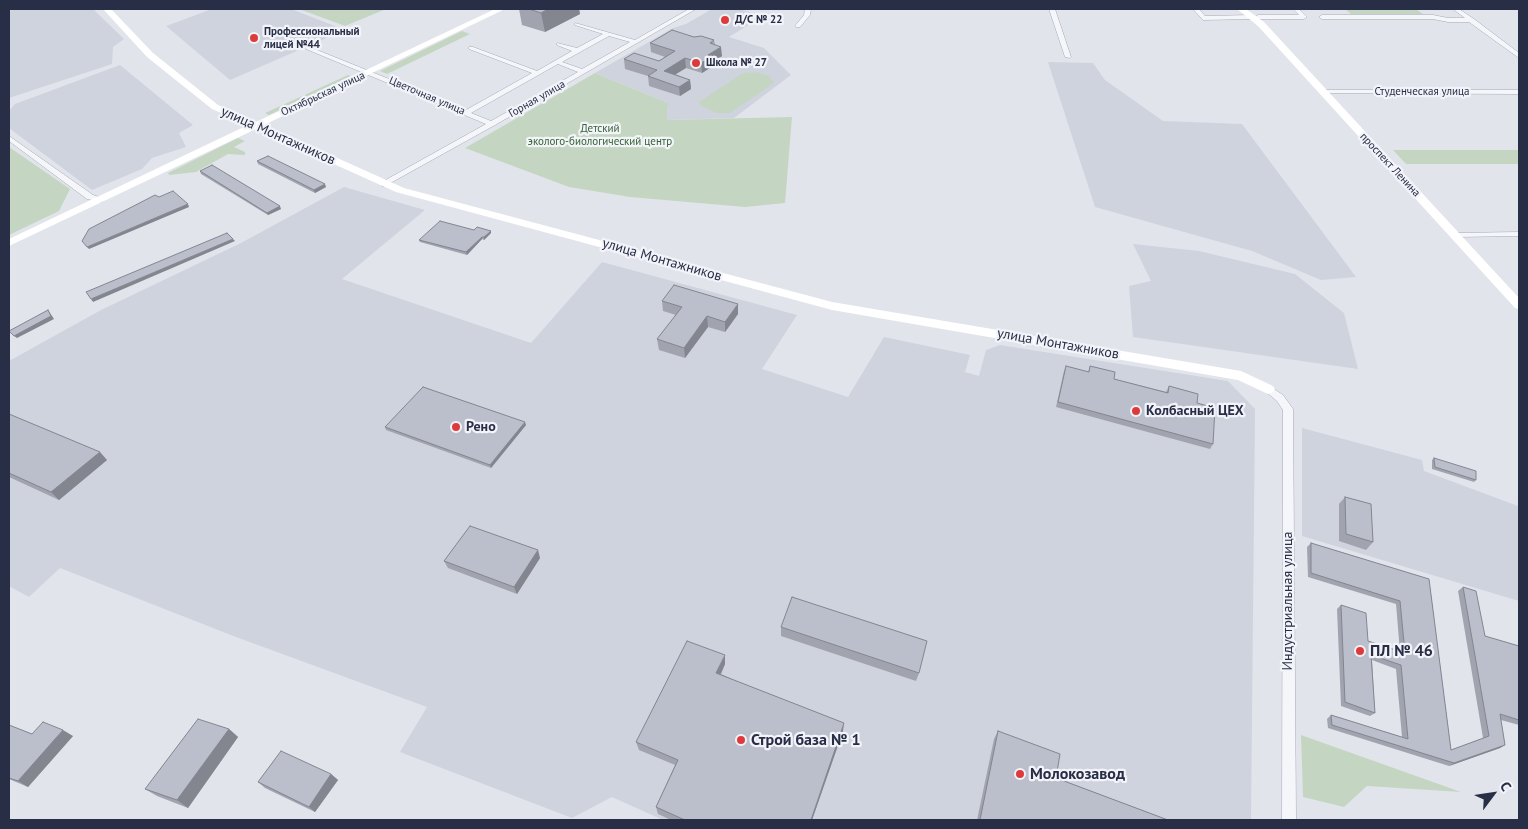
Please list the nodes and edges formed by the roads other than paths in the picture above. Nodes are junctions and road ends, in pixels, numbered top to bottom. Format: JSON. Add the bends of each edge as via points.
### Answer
{"nodes":[{"id":1,"x":107,"y":9,"type":"edge"},
{"id":2,"x":501,"y":9,"type":"edge"},
{"id":3,"x":808,"y":9,"type":"edge"},
{"id":4,"x":1052,"y":9,"type":"edge"},
{"id":5,"x":1196,"y":9,"type":"edge"},
{"id":6,"x":1241,"y":9,"type":"edge"},
{"id":7,"x":1272,"y":9,"type":"edge"},
{"id":8,"x":1286,"y":9,"type":"edge"},
{"id":9,"x":1296,"y":9,"type":"edge"},
{"id":10,"x":1456,"y":9,"type":"edge"},
{"id":11,"x":691,"y":11,"type":"edge"},
{"id":12,"x":1256,"y":17,"type":"edge"},
{"id":13,"x":1280,"y":17,"type":"junction"},
{"id":14,"x":1294,"y":17,"type":"junction"},
{"id":15,"x":1322,"y":17,"type":"dead end"},
{"id":16,"x":1472,"y":20,"type":"junction"},
{"id":17,"x":577,"y":24,"type":"dead end"},
{"id":18,"x":798,"y":26,"type":"dead end"},
{"id":19,"x":609,"y":34,"type":"junction"},
{"id":20,"x":636,"y":42,"type":"junction"},
{"id":21,"x":559,"y":44,"type":"dead end"},
{"id":22,"x":309,"y":46,"type":"dead end"},
{"id":23,"x":471,"y":48,"type":"dead end"},
{"id":24,"x":578,"y":51,"type":"junction"},
{"id":25,"x":1519,"y":56,"type":"edge"},
{"id":26,"x":1068,"y":57,"type":"dead end"},
{"id":27,"x":557,"y":62,"type":"junction"},
{"id":28,"x":368,"y":72,"type":"junction"},
{"id":29,"x":584,"y":72,"type":"junction"},
{"id":30,"x":537,"y":74,"type":"junction"},
{"id":31,"x":1324,"y":92,"type":"junction"},
{"id":32,"x":1519,"y":92,"type":"edge"},
{"id":33,"x":466,"y":113,"type":"junction"},
{"id":34,"x":493,"y":124,"type":"junction"},
{"id":35,"x":254,"y":126,"type":"junction"},
{"id":36,"x":9,"y":138,"type":"edge"},
{"id":37,"x":385,"y":184,"type":"junction"},
{"id":38,"x":99,"y":200,"type":"junction"},
{"id":39,"x":1519,"y":234,"type":"edge"},
{"id":40,"x":1455,"y":235,"type":"junction"},
{"id":41,"x":9,"y":242,"type":"edge"},
{"id":42,"x":1519,"y":305,"type":"edge"},
{"id":43,"x":1268,"y":389,"type":"joint"},
{"id":44,"x":1289,"y":820,"type":"edge"}],
"edges":[{"from":1,"to":35,"type":"street","name":"улица Монтажников","via":[[150,54],[189,87],[215,107]]},
{"from":2,"to":28,"type":"street","name":"Октябрьская улица"},
{"from":3,"to":18,"type":"street"},
{"from":4,"to":26,"type":"street"},
{"from":5,"to":12,"type":"street","via":[[1203,18]]},
{"from":6,"to":12,"type":"street","name":"проспект Ленина"},
{"from":7,"to":13,"type":"street"},
{"from":8,"to":14,"type":"street"},
{"from":9,"to":14,"type":"street","via":[[1304,17]]},
{"from":10,"to":16,"type":"street"},
{"from":11,"to":20,"type":"street","name":"Горная улица"},
{"from":12,"to":13,"type":"street"},
{"from":12,"to":31,"type":"street","name":"проспект Ленина"},
{"from":13,"to":14,"type":"street"},
{"from":15,"to":16,"type":"street"},
{"from":16,"to":25,"type":"street"},
{"from":17,"to":19,"type":"street"},
{"from":19,"to":20,"type":"street"},
{"from":19,"to":24,"type":"street"},
{"from":20,"to":29,"type":"street","name":"Горная улица"},
{"from":21,"to":24,"type":"street"},
{"from":22,"to":28,"type":"street","name":"Цветочная улица","via":[[309,49]]},
{"from":23,"to":30,"type":"street"},
{"from":24,"to":27,"type":"street"},
{"from":27,"to":29,"type":"street"},
{"from":27,"to":30,"type":"street"},
{"from":28,"to":33,"type":"street","name":"Цветочная улица"},
{"from":28,"to":35,"type":"street","name":"Октябрьская улица"},
{"from":29,"to":34,"type":"street","name":"Горная улица"},
{"from":30,"to":33,"type":"street"},
{"from":31,"to":32,"type":"street","name":"Студенческая улица"},
{"from":31,"to":40,"type":"street","name":"проспект Ленина"},
{"from":33,"to":34,"type":"street","name":"Цветочная улица"},
{"from":34,"to":37,"type":"street","name":"Горная улица"},
{"from":35,"to":37,"type":"street","name":"улица Монтажников"},
{"from":35,"to":38,"type":"street","name":"Октябрьская улица"},
{"from":36,"to":38,"type":"street"},
{"from":37,"to":43,"type":"street","name":"улица Монтажников","via":[[832,306],[1241,376]]},
{"from":38,"to":41,"type":"street","name":"Октябрьская улица"},
{"from":39,"to":40,"type":"street"},
{"from":40,"to":42,"type":"street","name":"проспект Ленина"},
{"from":43,"to":44,"type":"street","name":"Индустриальная улица","via":[[1288,409]]}]}
